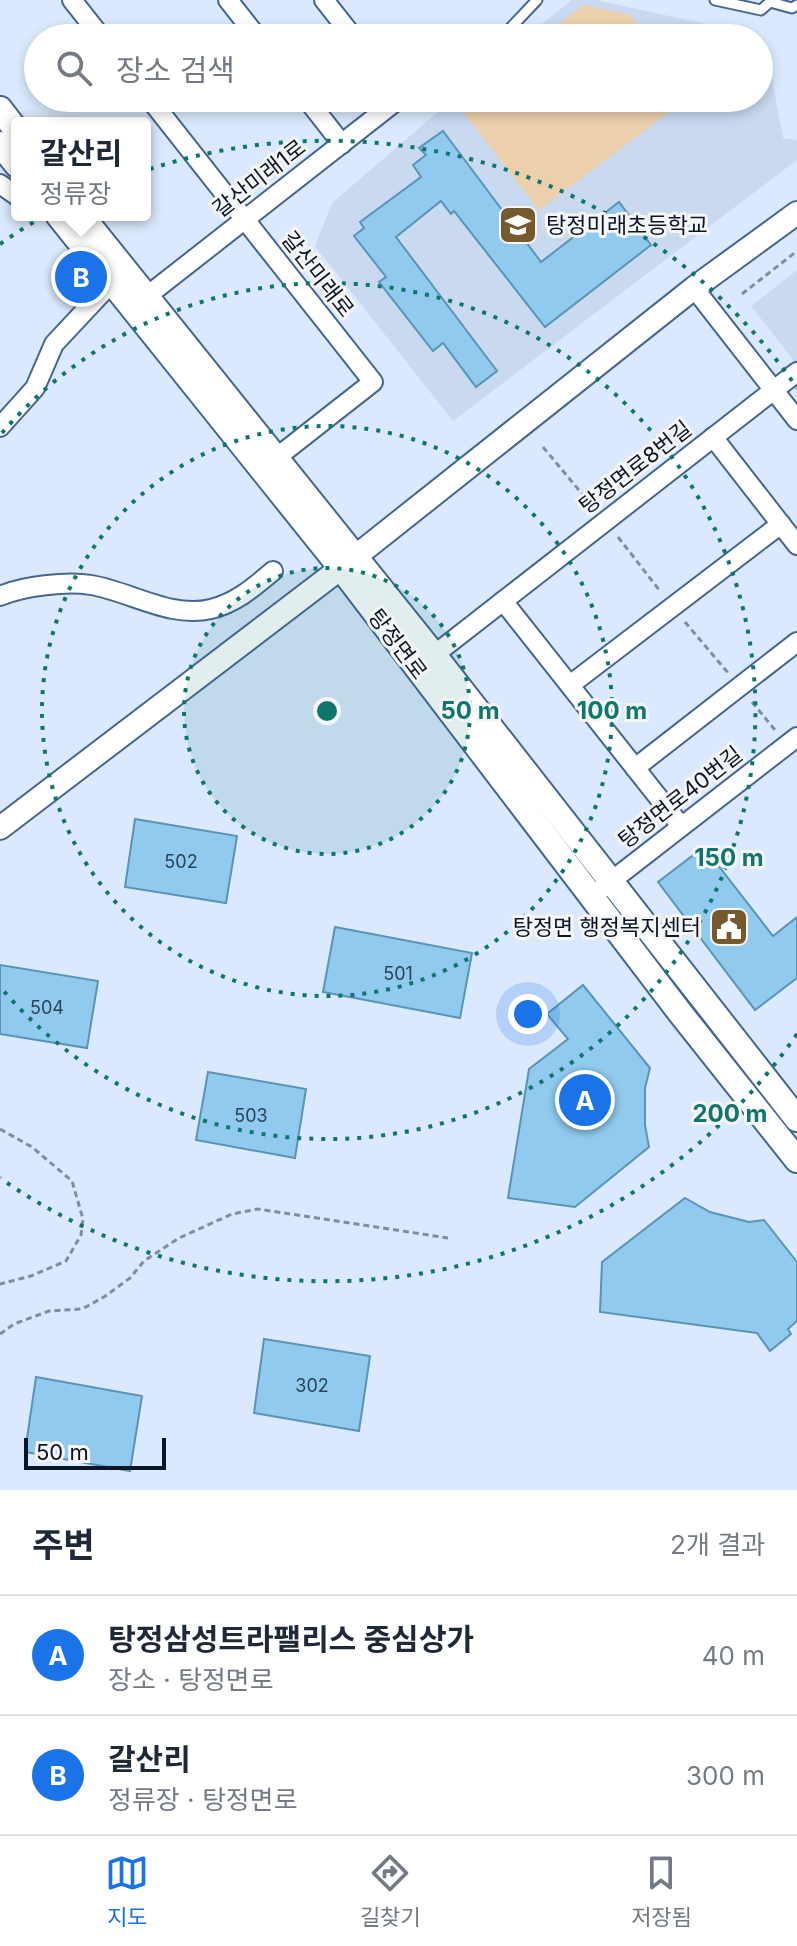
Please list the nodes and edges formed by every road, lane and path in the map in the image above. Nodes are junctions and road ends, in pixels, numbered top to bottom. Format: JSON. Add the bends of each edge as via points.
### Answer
{"nodes":[{"id":1,"x":72,"y":0,"type":"edge"},
{"id":2,"x":228,"y":0,"type":"edge"},
{"id":3,"x":324,"y":0,"type":"edge"},
{"id":4,"x":537,"y":0,"type":"edge"},
{"id":5,"x":715,"y":0,"type":"edge"},
{"id":6,"x":797,"y":5,"type":"edge"},
{"id":7,"x":91,"y":24,"type":"edge"},
{"id":8,"x":247,"y":24,"type":"edge"},
{"id":9,"x":343,"y":24,"type":"edge"},
{"id":10,"x":514,"y":24,"type":"edge"},
{"id":11,"x":160,"y":112,"type":"edge"},
{"id":12,"x":317,"y":112,"type":"edge"},
{"id":13,"x":384,"y":112,"type":"edge"},
{"id":14,"x":342,"y":144,"type":"junction"},
{"id":15,"x":797,"y":213,"type":"edge"},
{"id":16,"x":245,"y":220,"type":"junction"},
{"id":17,"x":80,"y":223,"type":"edge"},
{"id":18,"x":797,"y":251,"type":"edge"},
{"id":19,"x":112,"y":282,"type":"junction"},
{"id":20,"x":694,"y":288,"type":"junction"},
{"id":21,"x":742,"y":294,"type":"dead end"},
{"id":22,"x":147,"y":296,"type":"junction"},
{"id":23,"x":797,"y":372,"type":"edge"},
{"id":24,"x":774,"y":390,"type":"junction"},
{"id":25,"x":797,"y":420,"type":"edge"},
{"id":26,"x":0,"y":427,"type":"edge"},
{"id":27,"x":713,"y":437,"type":"junction"},
{"id":28,"x":276,"y":458,"type":"junction"},
{"id":29,"x":781,"y":524,"type":"junction"},
{"id":30,"x":797,"y":545,"type":"edge"},
{"id":31,"x":348,"y":563,"type":"junction"},
{"id":32,"x":273,"y":571,"type":"dead end"},
{"id":33,"x":0,"y":596,"type":"edge"},
{"id":34,"x":503,"y":601,"type":"junction"},
{"id":35,"x":797,"y":642,"type":"edge"},
{"id":36,"x":434,"y":655,"type":"junction"},
{"id":37,"x":570,"y":685,"type":"junction"},
{"id":38,"x":797,"y":737,"type":"edge"},
{"id":39,"x":635,"y":768,"type":"junction"},
{"id":40,"x":681,"y":826,"type":"junction"},
{"id":41,"x":0,"y":828,"type":"edge"},
{"id":42,"x":601,"y":889,"type":"junction"},
{"id":43,"x":797,"y":1119,"type":"edge"},
{"id":44,"x":0,"y":1129,"type":"edge"},
{"id":45,"x":797,"y":1160,"type":"edge"},
{"id":46,"x":448,"y":1238,"type":"dead end"},
{"id":47,"x":0,"y":1284,"type":"edge"},
{"id":48,"x":0,"y":1334,"type":"edge"}],
"edges":[{"from":1,"to":7,"type":"street"},
{"from":2,"to":8,"type":"street"},
{"from":3,"to":9,"type":"street"},
{"from":4,"to":10,"type":"lane"},
{"from":5,"to":6,"type":"lane","via":[[761,10],[770,2]]},
{"from":11,"to":16,"type":"street","name":"갈산미래로"},
{"from":12,"to":14,"type":"street"},
{"from":13,"to":14,"type":"street","name":"갈산미래1로"},
{"from":14,"to":16,"type":"street","name":"갈산미래1로"},
{"from":15,"to":20,"type":"street"},
{"from":16,"to":22,"type":"street","name":"갈산미래1로"},
{"from":16,"to":28,"type":"street","name":"갈산미래로","via":[[373,382]]},
{"from":17,"to":19,"type":"main road","name":"탕정면로"},
{"from":17,"to":22,"type":"main road","name":"탕정면로"},
{"from":18,"to":21,"type":"path"},
{"from":19,"to":26,"type":"street","via":[[54,344],[35,388]]},
{"from":19,"to":31,"type":"main road","name":"탕정면로"},
{"from":20,"to":24,"type":"street"},
{"from":20,"to":31,"type":"street"},
{"from":22,"to":28,"type":"main road","name":"탕정면로"},
{"from":23,"to":24,"type":"street","name":"탕정면로8번길"},
{"from":24,"to":25,"type":"street"},
{"from":24,"to":27,"type":"street","name":"탕정면로8번길"},
{"from":27,"to":29,"type":"street"},
{"from":27,"to":34,"type":"street","name":"탕정면로8번길"},
{"from":28,"to":31,"type":"main road","name":"탕정면로"},
{"from":29,"to":30,"type":"street"},
{"from":29,"to":37,"type":"street"},
{"from":31,"to":36,"type":"main road","name":"탕정면로"},
{"from":31,"to":41,"type":"street"},
{"from":31,"to":42,"type":"main road","name":"탕정면로"},
{"from":32,"to":33,"type":"street","via":[[243,597],[209,610],[178,609],[91,584],[47,585]]},
{"from":34,"to":36,"type":"street","name":"탕정면로8번길"},
{"from":34,"to":37,"type":"street"},
{"from":35,"to":39,"type":"street"},
{"from":36,"to":42,"type":"main road","name":"탕정면로"},
{"from":37,"to":39,"type":"street"},
{"from":38,"to":40,"type":"street","name":"탕정면로40번길"},
{"from":39,"to":40,"type":"street"},
{"from":40,"to":42,"type":"street","name":"탕정면로40번길"},
{"from":42,"to":43,"type":"main road","name":"탕정면로"},
{"from":42,"to":45,"type":"main road","name":"탕정면로"},
{"from":44,"to":47,"type":"path","via":[[32,1147],[72,1181],[83,1219],[81,1235],[66,1261]]},
{"from":46,"to":48,"type":"path","via":[[258,1209],[232,1214],[179,1238],[82,1309],[49,1311]]}]}
